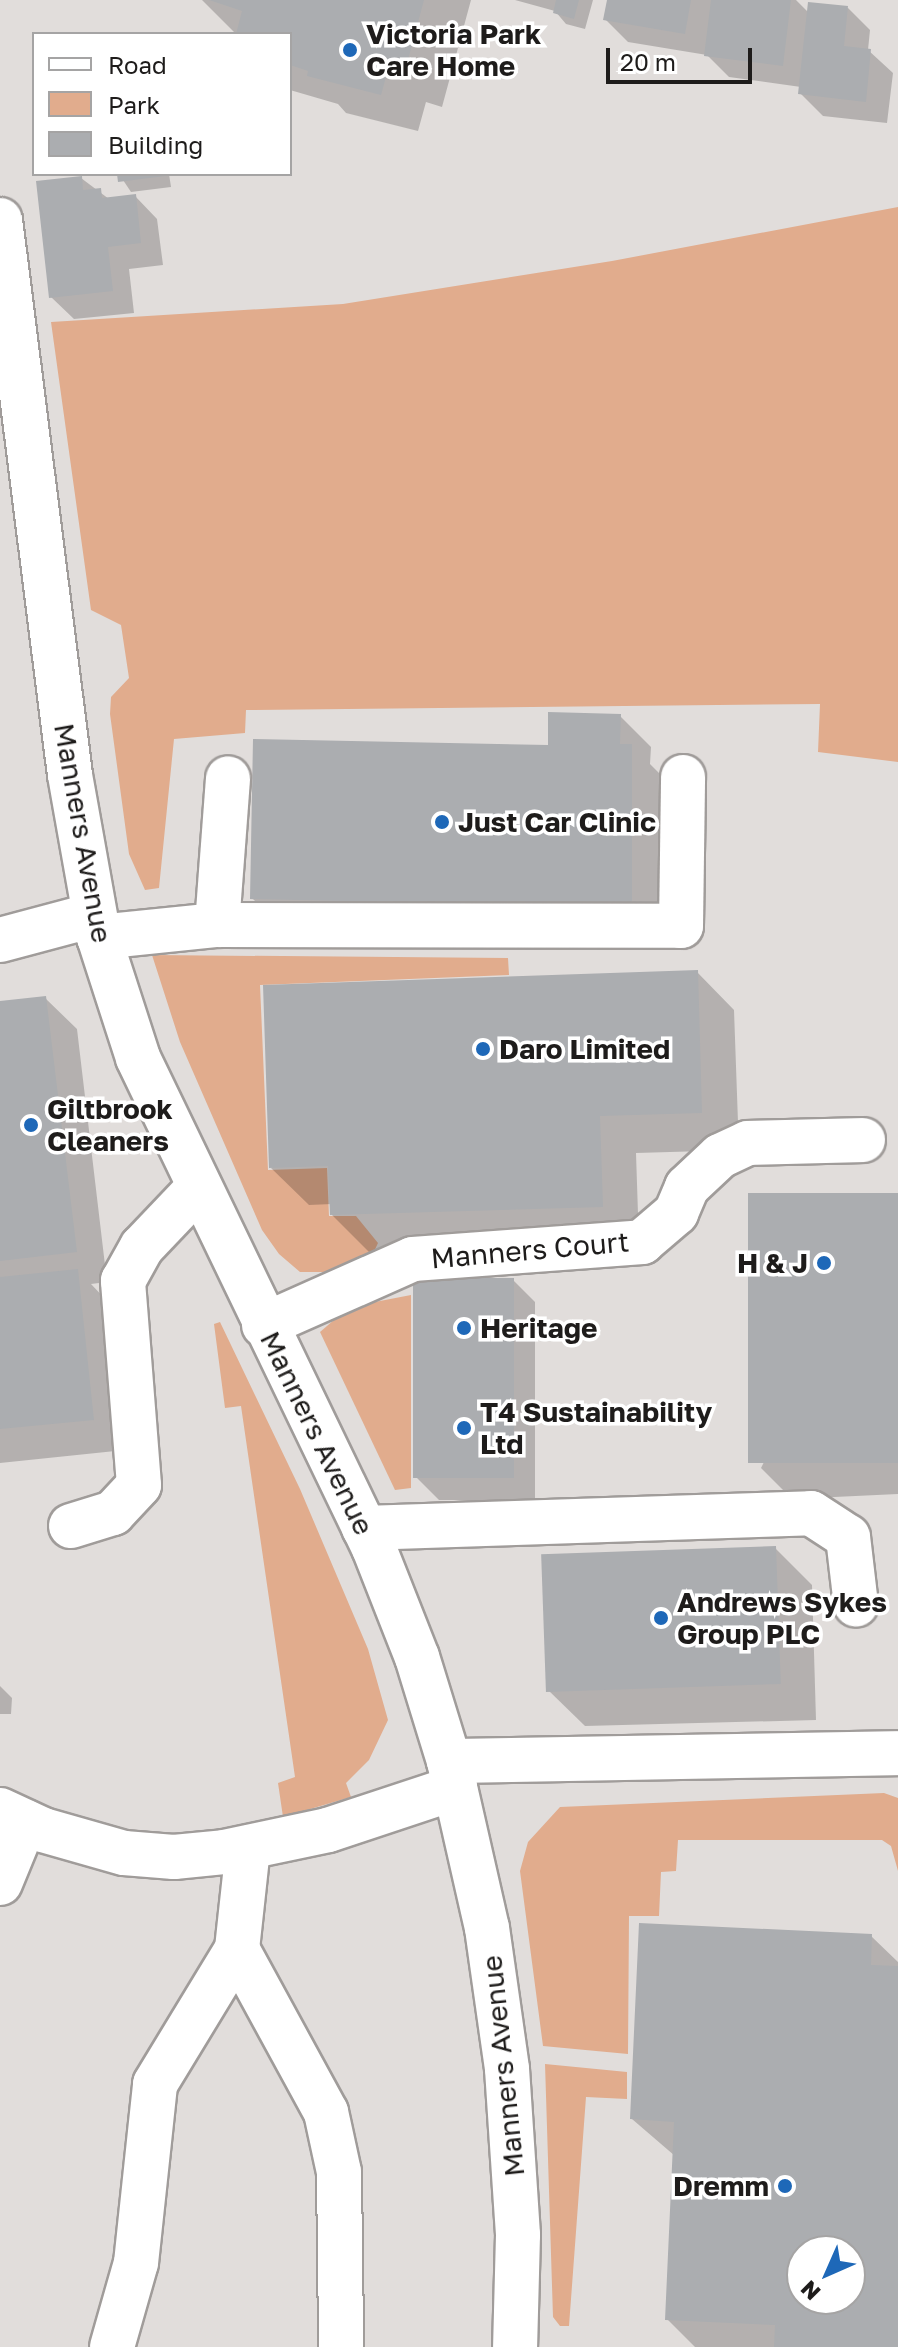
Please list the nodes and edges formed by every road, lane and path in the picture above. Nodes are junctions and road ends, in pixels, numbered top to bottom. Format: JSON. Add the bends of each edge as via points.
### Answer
{"nodes":[{"id":1,"x":2,"y":247,"type":"edge"},
{"id":2,"x":683,"y":777,"type":"dead end"},
{"id":3,"x":228,"y":778,"type":"dead end"},
{"id":4,"x":217,"y":925,"type":"junction"},
{"id":5,"x":96,"y":926,"type":"junction"},
{"id":6,"x":0,"y":940,"type":"edge"},
{"id":7,"x":863,"y":1140,"type":"dead end"},
{"id":8,"x":198,"y":1188,"type":"junction"},
{"id":9,"x":264,"y":1325,"type":"junction"},
{"id":10,"x":71,"y":1526,"type":"dead end"},
{"id":11,"x":364,"y":1528,"type":"junction"},
{"id":12,"x":856,"y":1605,"type":"dead end"},
{"id":13,"x":898,"y":1753,"type":"edge"},
{"id":14,"x":452,"y":1774,"type":"junction"},
{"id":15,"x":12,"y":1816,"type":"edge"},
{"id":16,"x":248,"y":1848,"type":"junction"},
{"id":17,"x":0,"y":1883,"type":"edge"},
{"id":18,"x":237,"y":1949,"type":"junction"},
{"id":19,"x":112,"y":2347,"type":"edge"},
{"id":20,"x":341,"y":2347,"type":"edge"},
{"id":21,"x":515,"y":2347,"type":"edge"}],
"edges":[{"from":1,"to":5,"type":"street","name":"Manners Avenue","via":[[40,557]]},
{"from":2,"to":4,"type":"street","via":[[681,926]]},
{"from":3,"to":4,"type":"street"},
{"from":4,"to":5,"type":"street"},
{"from":5,"to":6,"type":"street"},
{"from":5,"to":8,"type":"street","name":"Manners Avenue","via":[[138,1058]]},
{"from":7,"to":9,"type":"street","name":"Manners Court","via":[[748,1143],[720,1156],[687,1187],[676,1213],[642,1242],[413,1259]]},
{"from":8,"to":9,"type":"street","name":"Manners Avenue"},
{"from":8,"to":10,"type":"street","via":[[142,1247],[123,1281],[139,1485],[113,1513]]},
{"from":9,"to":11,"type":"street","name":"Manners Avenue"},
{"from":11,"to":12,"type":"street","via":[[811,1513],[848,1537]]},
{"from":11,"to":14,"type":"street","name":"Manners Avenue","via":[[417,1657]]},
{"from":13,"to":14,"type":"street"},
{"from":14,"to":16,"type":"street","via":[[328,1830]]},
{"from":14,"to":21,"type":"street","name":"Manners Avenue","via":[[487,1928],[507,2069],[518,2235]]},
{"from":15,"to":16,"type":"street","via":[[124,1853],[174,1857]]},
{"from":15,"to":17,"type":"street"},
{"from":16,"to":18,"type":"street"},
{"from":18,"to":19,"type":"street","via":[[155,2084],[136,2263]]},
{"from":18,"to":20,"type":"street","via":[[326,2112],[339,2172]]}]}
